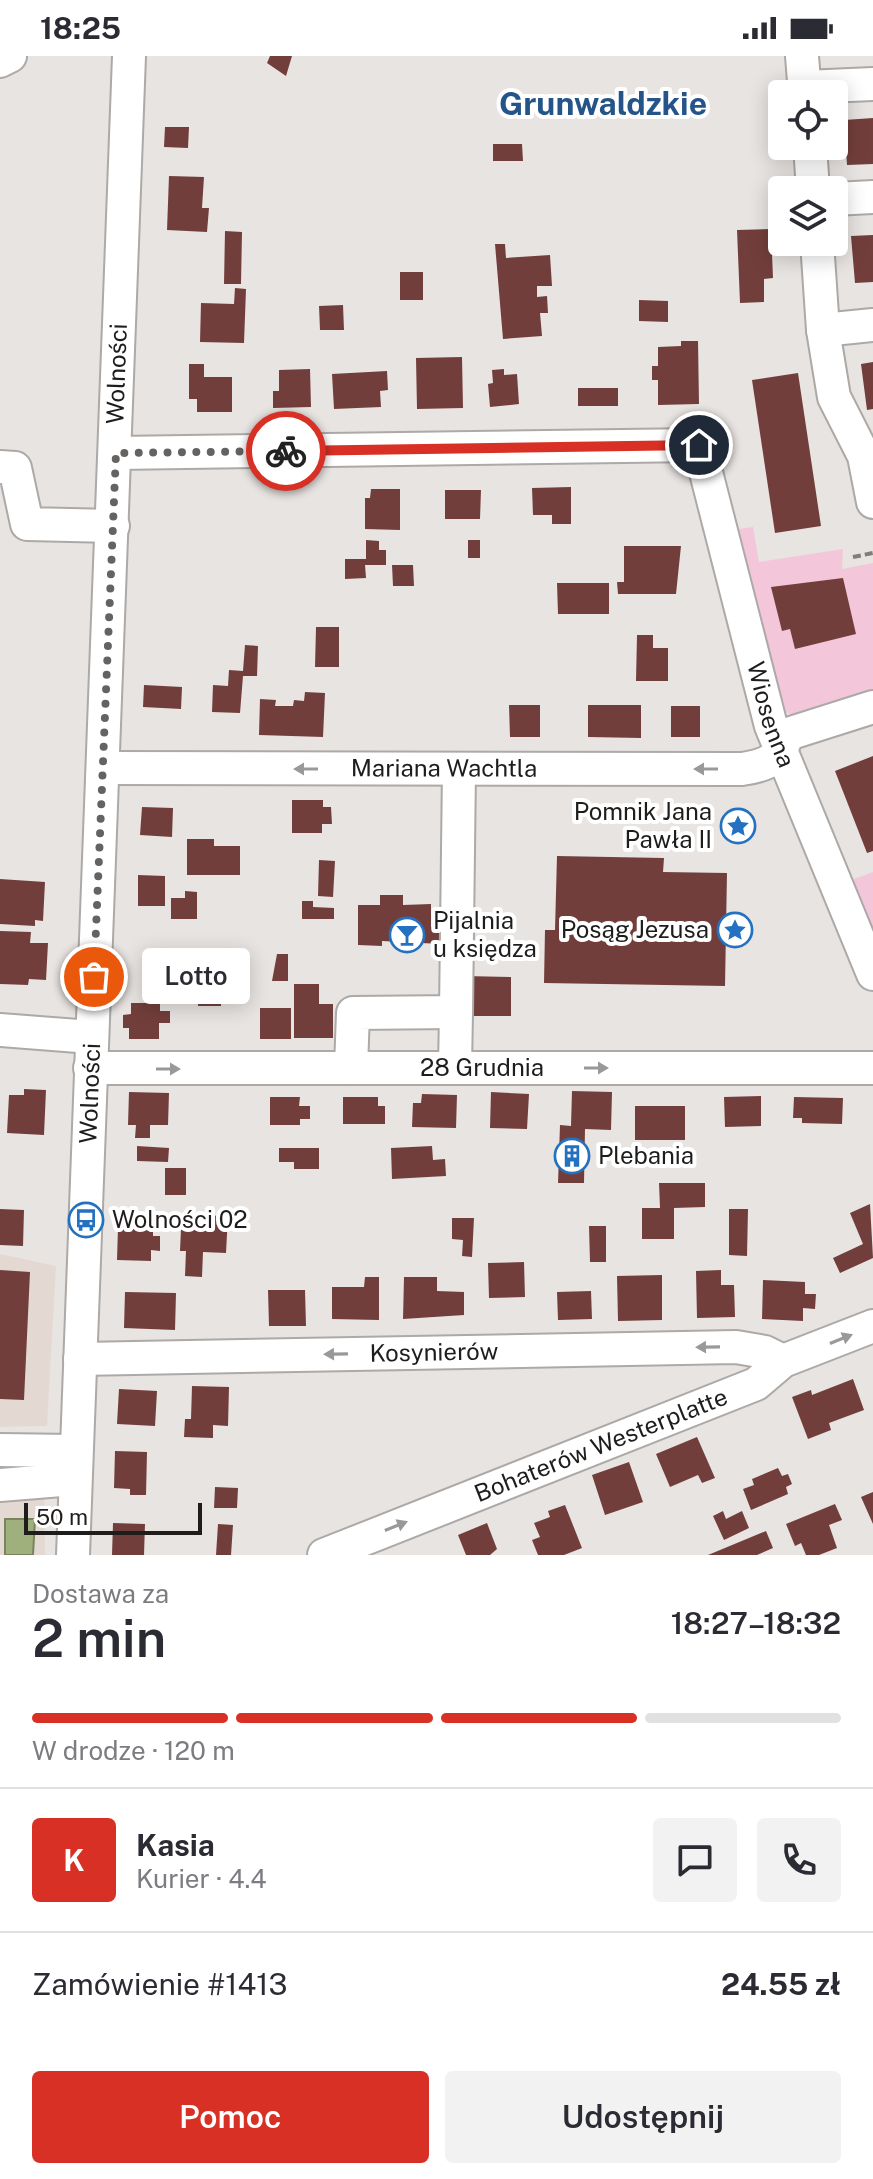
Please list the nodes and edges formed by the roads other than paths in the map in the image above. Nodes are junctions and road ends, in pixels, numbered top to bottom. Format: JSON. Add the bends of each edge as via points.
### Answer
{"nodes":[{"id":1,"x":10,"y":56,"type":"edge"},
{"id":2,"x":129,"y":56,"type":"edge"},
{"id":3,"x":0,"y":61,"type":"edge"},
{"id":4,"x":804,"y":79,"type":"edge"},
{"id":5,"x":873,"y":84,"type":"edge"},
{"id":6,"x":873,"y":197,"type":"edge"},
{"id":7,"x":848,"y":198,"type":"edge"},
{"id":8,"x":818,"y":256,"type":"edge"},
{"id":9,"x":873,"y":325,"type":"edge"},
{"id":10,"x":823,"y":330,"type":"junction"},
{"id":11,"x":116,"y":453,"type":"junction"},
{"id":12,"x":868,"y":455,"type":"edge"},
{"id":13,"x":0,"y":467,"type":"edge"},
{"id":14,"x":873,"y":502,"type":"edge"},
{"id":15,"x":113,"y":526,"type":"junction"},
{"id":16,"x":873,"y":707,"type":"edge"},
{"id":17,"x":780,"y":754,"type":"junction"},
{"id":18,"x":104,"y":768,"type":"junction"},
{"id":19,"x":459,"y":769,"type":"junction"},
{"id":20,"x":873,"y":974,"type":"edge"},
{"id":21,"x":456,"y":1012,"type":"junction"},
{"id":22,"x":0,"y":1030,"type":"edge"},
{"id":23,"x":91,"y":1052,"type":"junction"},
{"id":24,"x":351,"y":1068,"type":"junction"},
{"id":25,"x":455,"y":1068,"type":"junction"},
{"id":26,"x":873,"y":1068,"type":"edge"},
{"id":27,"x":873,"y":1326,"type":"edge"},
{"id":28,"x":80,"y":1359,"type":"junction"},
{"id":29,"x":783,"y":1361,"type":"junction"},
{"id":30,"x":0,"y":1450,"type":"edge"},
{"id":31,"x":75,"y":1465,"type":"junction"},
{"id":32,"x":0,"y":1485,"type":"edge"},
{"id":33,"x":73,"y":1555,"type":"edge"},
{"id":34,"x":324,"y":1555,"type":"edge"}],
"edges":[{"from":1,"to":3,"type":"street"},
{"from":2,"to":11,"type":"street","name":"Wolności"},
{"from":4,"to":5,"type":"street"},
{"from":6,"to":7,"type":"street"},
{"from":8,"to":10,"type":"street"},
{"from":9,"to":10,"type":"street"},
{"from":10,"to":12,"type":"street","via":[[834,397]]},
{"from":11,"to":15,"type":"street","name":"Wolności"},
{"from":11,"to":17,"type":"street","name":"Wiosenna","via":[[699,445]]},
{"from":12,"to":14,"type":"street"},
{"from":13,"to":15,"type":"street","via":[[15,468],[27,524]]},
{"from":15,"to":18,"type":"street","name":"Wolności"},
{"from":16,"to":17,"type":"street","via":[[788,734]]},
{"from":17,"to":19,"type":"street","name":"Mariana Wachtla","one_way":true,"via":[[742,769]]},
{"from":17,"to":20,"type":"street","name":"Wiosenna"},
{"from":19,"to":18,"type":"street","name":"Mariana Wachtla","one_way":true},
{"from":18,"to":23,"type":"street","name":"Wolności"},
{"from":19,"to":21,"type":"street"},
{"from":21,"to":24,"type":"street","via":[[353,1013]]},
{"from":21,"to":25,"type":"street"},
{"from":22,"to":23,"type":"street","name":"28 Grudnia"},
{"from":23,"to":24,"type":"street","name":"28 Grudnia","one_way":true},
{"from":23,"to":28,"type":"street","name":"Wolności"},
{"from":24,"to":25,"type":"street","name":"28 Grudnia"},
{"from":25,"to":26,"type":"street","name":"28 Grudnia","one_way":true},
{"from":29,"to":27,"type":"street","name":"Bohaterów Westerplatte","one_way":true},
{"from":29,"to":28,"type":"street","name":"Kosynierów","one_way":true,"via":[[736,1347]]},
{"from":28,"to":31,"type":"street","name":"Wolności"},
{"from":34,"to":29,"type":"street","name":"Bohaterów Westerplatte","one_way":true,"via":[[756,1384]]},
{"from":30,"to":31,"type":"street"},
{"from":31,"to":32,"type":"street"},
{"from":31,"to":33,"type":"street","name":"Wolności"}]}
